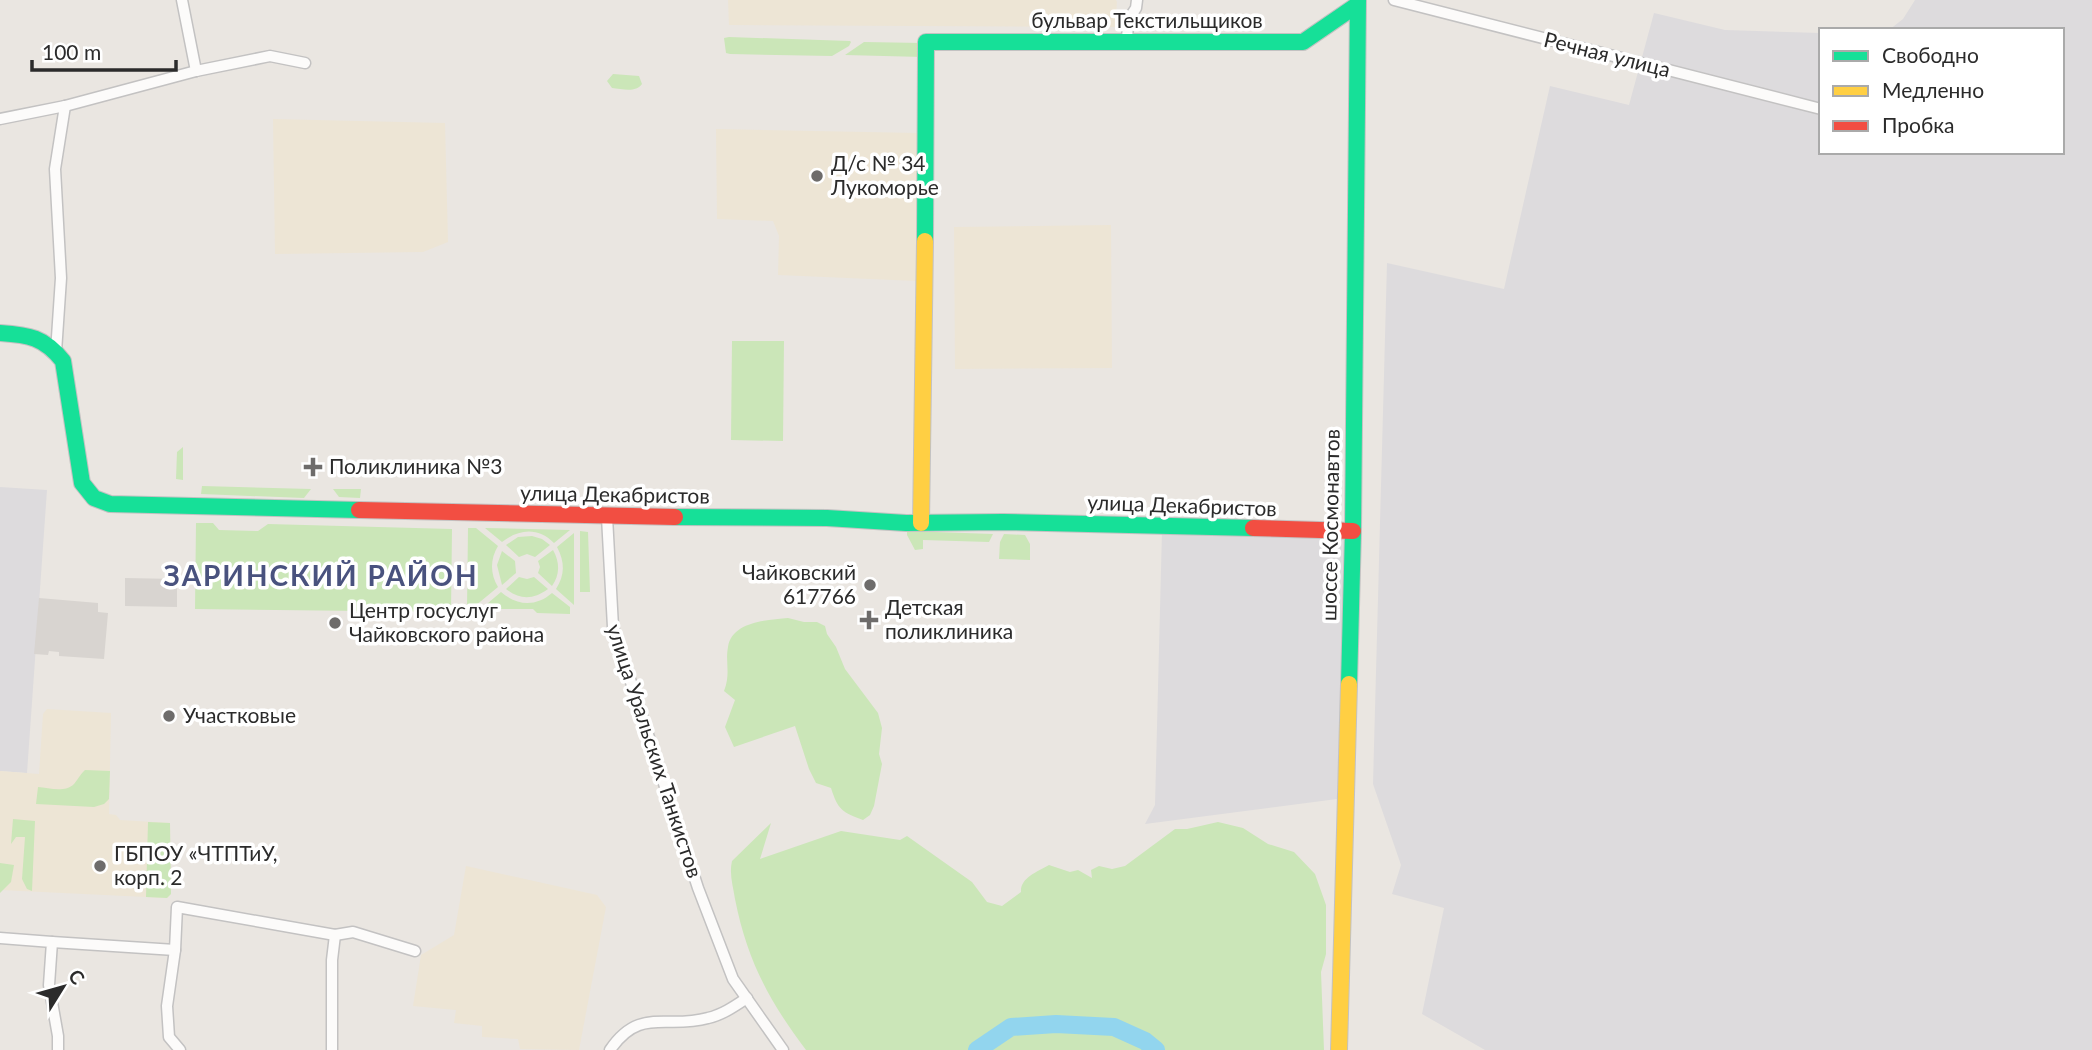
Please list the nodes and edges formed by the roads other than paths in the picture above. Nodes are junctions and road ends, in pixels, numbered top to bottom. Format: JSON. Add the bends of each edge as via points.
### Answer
{"nodes":[{"id":1,"x":182,"y":0,"type":"edge"},
{"id":2,"x":1137,"y":0,"type":"edge"},
{"id":3,"x":1394,"y":0,"type":"edge"},
{"id":4,"x":1358,"y":2,"type":"edge"},
{"id":5,"x":1127,"y":42,"type":"junction"},
{"id":6,"x":305,"y":63,"type":"dead end"},
{"id":7,"x":196,"y":71,"type":"junction"},
{"id":8,"x":65,"y":106,"type":"junction"},
{"id":9,"x":1819,"y":108,"type":"edge"},
{"id":10,"x":0,"y":119,"type":"edge"},
{"id":11,"x":0,"y":333,"type":"edge"},
{"id":12,"x":56,"y":352,"type":"junction"},
{"id":13,"x":607,"y":517,"type":"junction"},
{"id":14,"x":921,"y":523,"type":"junction"},
{"id":15,"x":1353,"y":531,"type":"junction"},
{"id":16,"x":335,"y":934,"type":"junction"},
{"id":17,"x":0,"y":938,"type":"edge"},
{"id":18,"x":52,"y":942,"type":"junction"},
{"id":19,"x":175,"y":950,"type":"junction"},
{"id":20,"x":415,"y":951,"type":"dead end"},
{"id":21,"x":747,"y":998,"type":"junction"},
{"id":22,"x":58,"y":1050,"type":"edge"},
{"id":23,"x":180,"y":1050,"type":"edge"},
{"id":24,"x":332,"y":1050,"type":"edge"},
{"id":25,"x":610,"y":1050,"type":"edge"},
{"id":26,"x":783,"y":1050,"type":"edge"},
{"id":27,"x":1339,"y":1050,"type":"edge"}],
"edges":[{"from":1,"to":7,"type":"street"},
{"from":2,"to":5,"type":"street","via":[[1128,20]]},
{"from":3,"to":9,"type":"street","name":"Речная улица"},
{"from":4,"to":5,"type":"street","name":"бульвар Текстильщиков","via":[[1303,42]]},
{"from":4,"to":15,"type":"street","name":"шоссе Космонавтов"},
{"from":5,"to":14,"type":"street","name":"бульвар Текстильщиков","via":[[926,42]]},
{"from":6,"to":7,"type":"street","via":[[270,56]]},
{"from":7,"to":8,"type":"street"},
{"from":8,"to":10,"type":"street"},
{"from":8,"to":12,"type":"street","via":[[55,169],[61,278]]},
{"from":11,"to":12,"type":"street","via":[[37,337]]},
{"from":12,"to":13,"type":"street","name":"улица Декабристов","via":[[63,361],[82,483],[94,498],[110,505]]},
{"from":13,"to":14,"type":"street","name":"улица Декабристов"},
{"from":13,"to":21,"type":"street","name":"улица Уральских Танкистов","via":[[613,626],[698,888],[733,979]]},
{"from":14,"to":15,"type":"street","name":"улица Декабристов"},
{"from":15,"to":27,"type":"street","name":"шоссе Космонавтов"},
{"from":16,"to":19,"type":"street","via":[[177,907]]},
{"from":16,"to":20,"type":"street","via":[[353,932]]},
{"from":16,"to":24,"type":"street"},
{"from":17,"to":18,"type":"street"},
{"from":18,"to":19,"type":"street"},
{"from":18,"to":22,"type":"street","via":[[49,985]]},
{"from":19,"to":23,"type":"street","via":[[167,1006],[169,1037]]},
{"from":21,"to":25,"type":"street","via":[[709,1018],[645,1022],[620,1035]]},
{"from":21,"to":26,"type":"street","name":"улица Уральских Танкистов"}]}
